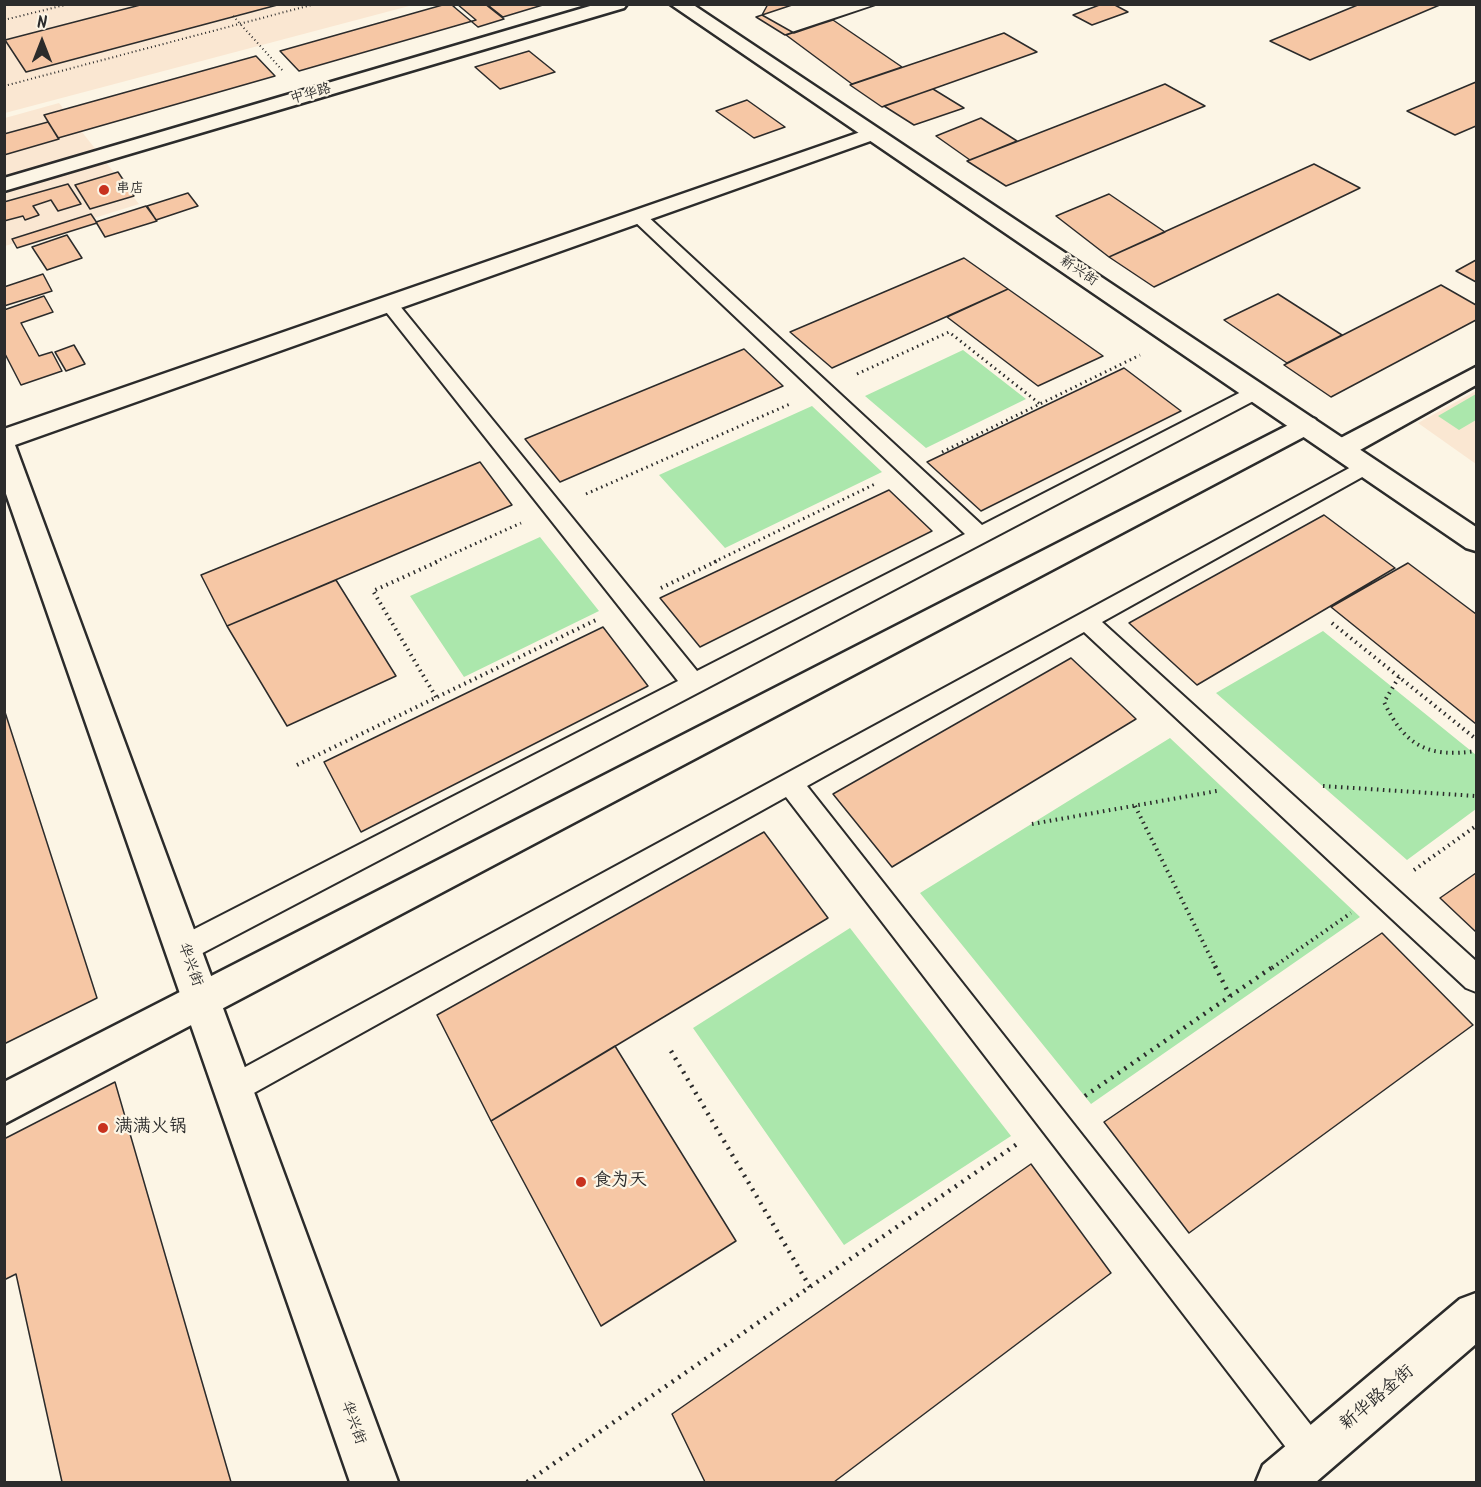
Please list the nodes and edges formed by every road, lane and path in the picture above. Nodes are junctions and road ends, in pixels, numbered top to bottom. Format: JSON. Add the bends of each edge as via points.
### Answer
{"nodes":[{"id":1,"x":69,"y":4,"type":"edge"},
{"id":2,"x":315,"y":4,"type":"edge"},
{"id":3,"x":618,"y":4,"type":"edge"},
{"id":4,"x":679,"y":4,"type":"edge"},
{"id":5,"x":233,"y":16,"type":"dead end"},
{"id":6,"x":4,"y":20,"type":"edge"},
{"id":7,"x":240,"y":24,"type":"junction"},
{"id":8,"x":4,"y":86,"type":"edge"},
{"id":9,"x":306,"y":96,"type":"junction"},
{"id":10,"x":872,"y":134,"type":"junction"},
{"id":11,"x":4,"y":185,"type":"edge"},
{"id":12,"x":638,"y":216,"type":"junction"},
{"id":13,"x":389,"y":304,"type":"junction"},
{"id":14,"x":1176,"y":338,"type":"junction"},
{"id":15,"x":1476,"y":375,"type":"edge"},
{"id":16,"x":822,"y":389,"type":"junction"},
{"id":17,"x":1256,"y":392,"type":"junction"},
{"id":18,"x":1040,"y":404,"type":"junction"},
{"id":19,"x":1306,"y":425,"type":"junction"},
{"id":20,"x":4,"y":439,"type":"edge"},
{"id":21,"x":4,"y":448,"type":"edge"},
{"id":22,"x":1341,"y":449,"type":"junction"},
{"id":23,"x":1366,"y":466,"type":"junction"},
{"id":24,"x":907,"y":468,"type":"junction"},
{"id":25,"x":553,"y":509,"type":"junction"},
{"id":26,"x":979,"y":535,"type":"junction"},
{"id":27,"x":1476,"y":541,"type":"edge"},
{"id":28,"x":630,"y":604,"type":"junction"},
{"id":29,"x":1086,"y":620,"type":"junction"},
{"id":30,"x":1332,"y":623,"type":"dead end"},
{"id":31,"x":1399,"y":677,"type":"junction"},
{"id":32,"x":694,"y":684,"type":"junction"},
{"id":33,"x":436,"y":697,"type":"junction"},
{"id":34,"x":1476,"y":739,"type":"edge"},
{"id":35,"x":1476,"y":751,"type":"edge"},
{"id":36,"x":297,"y":765,"type":"dead end"},
{"id":37,"x":790,"y":783,"type":"junction"},
{"id":38,"x":1135,"y":806,"type":"dead end"},
{"id":39,"x":1476,"y":826,"type":"edge"},
{"id":40,"x":1382,"y":892,"type":"junction"},
{"id":41,"x":183,"y":949,"type":"junction"},
{"id":42,"x":1476,"y":979,"type":"edge"},
{"id":43,"x":1230,"y":996,"type":"junction"},
{"id":44,"x":202,"y":1001,"type":"junction"},
{"id":45,"x":670,"y":1051,"type":"dead end"},
{"id":46,"x":233,"y":1089,"type":"junction"},
{"id":47,"x":4,"y":1104,"type":"edge"},
{"id":48,"x":1053,"y":1119,"type":"junction"},
{"id":49,"x":810,"y":1287,"type":"junction"},
{"id":50,"x":1476,"y":1316,"type":"edge"},
{"id":51,"x":1297,"y":1468,"type":"edge"},
{"id":52,"x":374,"y":1482,"type":"edge"},
{"id":53,"x":527,"y":1482,"type":"edge"}],
"edges":[{"from":1,"to":6,"type":"path"},
{"from":2,"to":7,"type":"path"},
{"from":3,"to":9,"type":"street","name":"中华路"},
{"from":4,"to":10,"type":"street","name":"新兴街"},
{"from":5,"to":7,"type":"path"},
{"from":7,"to":8,"type":"path"},
{"from":7,"to":9,"type":"path"},
{"from":9,"to":11,"type":"street","name":"中华路"},
{"from":10,"to":12,"type":"street"},
{"from":10,"to":14,"type":"street","name":"新兴街"},
{"from":12,"to":13,"type":"street"},
{"from":12,"to":16,"type":"lane"},
{"from":13,"to":20,"type":"street"},
{"from":13,"to":25,"type":"lane"},
{"from":14,"to":17,"type":"street","name":"新兴街"},
{"from":14,"to":18,"type":"path"},
{"from":15,"to":22,"type":"street"},
{"from":16,"to":18,"type":"path","via":[[949,332]]},
{"from":16,"to":24,"type":"lane"},
{"from":16,"to":25,"type":"path"},
{"from":17,"to":19,"type":"street","name":"新兴街"},
{"from":17,"to":26,"type":"lane"},
{"from":18,"to":24,"type":"path"},
{"from":19,"to":22,"type":"street","name":"新兴街"},
{"from":19,"to":44,"type":"street"},
{"from":21,"to":41,"type":"street","name":"华兴街"},
{"from":22,"to":23,"type":"street","name":"新兴街"},
{"from":23,"to":27,"type":"street","name":"新兴街"},
{"from":23,"to":29,"type":"lane"},
{"from":24,"to":26,"type":"lane"},
{"from":24,"to":28,"type":"path"},
{"from":25,"to":28,"type":"lane"},
{"from":25,"to":33,"type":"path","via":[[373,591]]},
{"from":26,"to":32,"type":"lane"},
{"from":28,"to":32,"type":"lane"},
{"from":28,"to":33,"type":"path"},
{"from":29,"to":37,"type":"lane"},
{"from":29,"to":40,"type":"lane"},
{"from":30,"to":31,"type":"path"},
{"from":31,"to":34,"type":"path"},
{"from":31,"to":35,"type":"path","via":[[1384,702],[1394,726],[1424,750],[1458,754]]},
{"from":32,"to":41,"type":"lane"},
{"from":33,"to":36,"type":"path"},
{"from":37,"to":46,"type":"lane"},
{"from":37,"to":48,"type":"lane"},
{"from":38,"to":43,"type":"path"},
{"from":39,"to":40,"type":"path"},
{"from":40,"to":42,"type":"lane"},
{"from":40,"to":43,"type":"path"},
{"from":41,"to":44,"type":"street","name":"华兴街"},
{"from":43,"to":48,"type":"path"},
{"from":44,"to":46,"type":"street","name":"华兴街"},
{"from":44,"to":47,"type":"street"},
{"from":45,"to":49,"type":"path"},
{"from":46,"to":52,"type":"street","name":"华兴街"},
{"from":48,"to":49,"type":"path"},
{"from":48,"to":51,"type":"lane"},
{"from":49,"to":53,"type":"path"},
{"from":50,"to":51,"type":"street","name":"新华路金街"}]}
